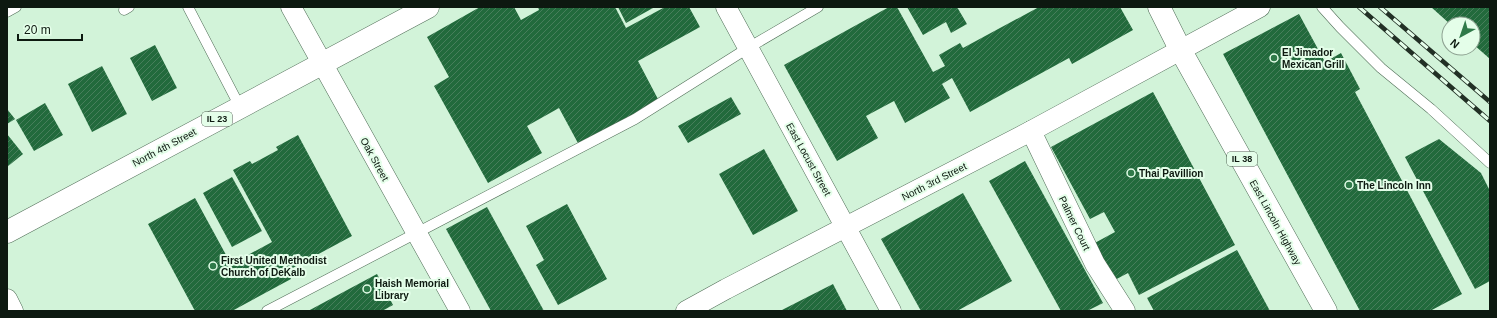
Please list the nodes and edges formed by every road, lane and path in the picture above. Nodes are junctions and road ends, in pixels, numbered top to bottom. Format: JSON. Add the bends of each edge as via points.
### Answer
{"nodes":[{"id":1,"x":16,"y":7,"type":"edge"},
{"id":2,"x":188,"y":7,"type":"edge"},
{"id":3,"x":291,"y":7,"type":"edge"},
{"id":4,"x":428,"y":7,"type":"edge"},
{"id":5,"x":726,"y":7,"type":"edge"},
{"id":6,"x":818,"y":7,"type":"edge"},
{"id":7,"x":1159,"y":7,"type":"edge"},
{"id":8,"x":1260,"y":7,"type":"edge"},
{"id":9,"x":1322,"y":7,"type":"edge"},
{"id":10,"x":7,"y":12,"type":"edge"},
{"id":11,"x":748,"y":48,"type":"junction"},
{"id":12,"x":1181,"y":51,"type":"junction"},
{"id":13,"x":321,"y":64,"type":"junction"},
{"id":14,"x":240,"y":107,"type":"junction"},
{"id":15,"x":1031,"y":131,"type":"junction"},
{"id":16,"x":1490,"y":163,"type":"edge"},
{"id":17,"x":846,"y":227,"type":"junction"},
{"id":18,"x":7,"y":232,"type":"edge"},
{"id":19,"x":416,"y":233,"type":"junction"},
{"id":20,"x":7,"y":299,"type":"edge"},
{"id":21,"x":13,"y":311,"type":"edge"},
{"id":22,"x":267,"y":311,"type":"edge"},
{"id":23,"x":460,"y":311,"type":"edge"},
{"id":24,"x":686,"y":311,"type":"edge"},
{"id":25,"x":891,"y":311,"type":"edge"},
{"id":26,"x":1125,"y":311,"type":"edge"},
{"id":27,"x":1326,"y":311,"type":"edge"}],
"edges":[{"from":1,"to":10,"type":"lane"},
{"from":2,"to":14,"type":"lane"},
{"from":3,"to":13,"type":"street","name":"Oak Street"},
{"from":4,"to":13,"type":"main road","name":"North 4th Street","number":"IL 23"},
{"from":5,"to":11,"type":"street","name":"East Locust Street"},
{"from":6,"to":11,"type":"lane"},
{"from":7,"to":12,"type":"main road","name":"East Lincoln Highway","number":"IL 38"},
{"from":8,"to":12,"type":"street","name":"North 3rd Street"},
{"from":9,"to":16,"type":"lane","via":[[1381,68]]},
{"from":11,"to":17,"type":"street","name":"East Locust Street"},
{"from":11,"to":19,"type":"lane","via":[[635,119]]},
{"from":12,"to":15,"type":"street","name":"North 3rd Street"},
{"from":12,"to":27,"type":"main road","name":"East Lincoln Highway","number":"IL 38"},
{"from":13,"to":14,"type":"main road","name":"North 4th Street","number":"IL 23"},
{"from":13,"to":19,"type":"street","name":"Oak Street"},
{"from":14,"to":18,"type":"main road","name":"North 4th Street","number":"IL 23"},
{"from":15,"to":17,"type":"street","name":"North 3rd Street"},
{"from":15,"to":26,"type":"street","name":"Palmer Court","via":[[1095,264]]},
{"from":17,"to":24,"type":"street","name":"North 3rd Street"},
{"from":17,"to":25,"type":"street","name":"East Locust Street"},
{"from":19,"to":22,"type":"lane"},
{"from":19,"to":23,"type":"street","name":"Oak Street"},
{"from":20,"to":21,"type":"street"}]}
